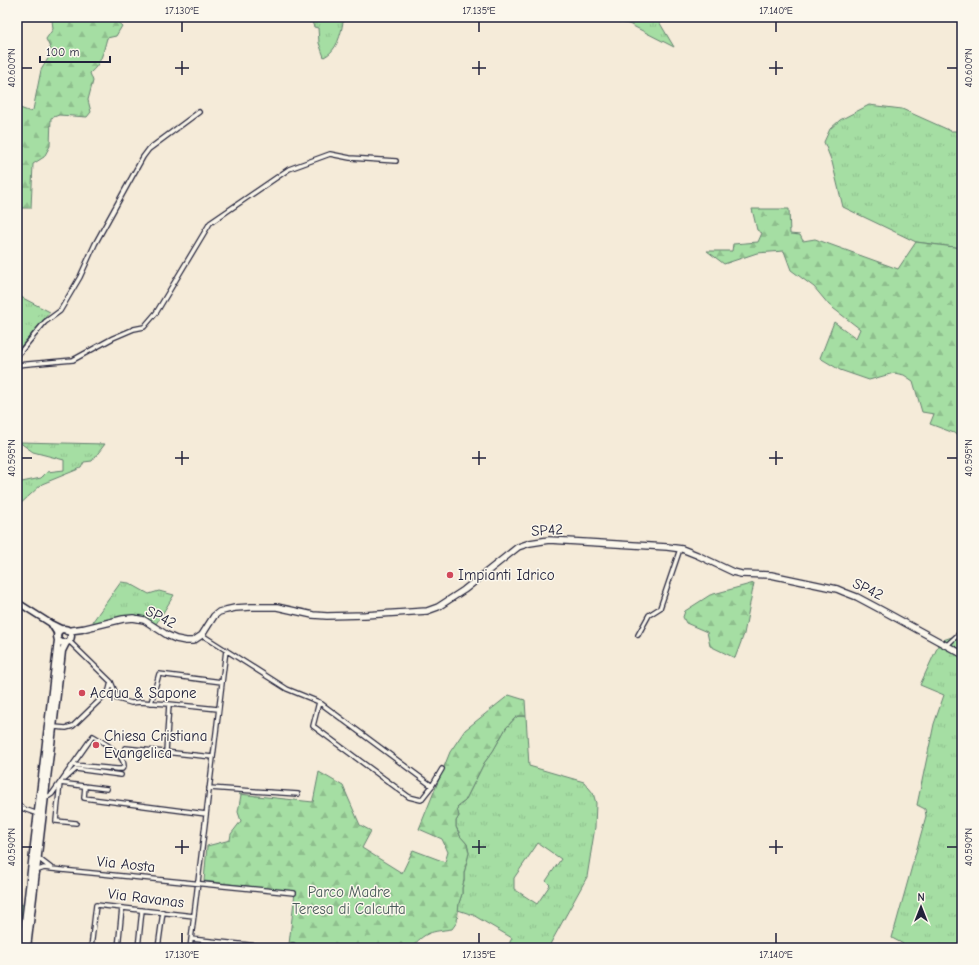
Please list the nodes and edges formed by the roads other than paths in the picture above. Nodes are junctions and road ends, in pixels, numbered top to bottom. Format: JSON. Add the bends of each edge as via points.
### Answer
{"nodes":[{"id":1,"x":199,"y":112,"type":"dead end"},
{"id":2,"x":396,"y":161,"type":"dead end"},
{"id":3,"x":17,"y":356,"type":"edge"},
{"id":4,"x":17,"y":365,"type":"edge"},
{"id":5,"x":680,"y":549,"type":"junction"},
{"id":6,"x":17,"y":602,"type":"edge"},
{"id":7,"x":50,"y":623,"type":"junction"},
{"id":8,"x":82,"y":629,"type":"junction"},
{"id":9,"x":66,"y":630,"type":"junction"},
{"id":10,"x":962,"y":631,"type":"edge"},
{"id":11,"x":202,"y":635,"type":"junction"},
{"id":12,"x":638,"y":636,"type":"dead end"},
{"id":13,"x":58,"y":637,"type":"junction"},
{"id":14,"x":68,"y":640,"type":"junction"},
{"id":15,"x":946,"y":646,"type":"junction"},
{"id":16,"x":226,"y":650,"type":"junction"},
{"id":17,"x":962,"y":654,"type":"edge"},
{"id":18,"x":111,"y":682,"type":"junction"},
{"id":19,"x":222,"y":682,"type":"junction"},
{"id":20,"x":105,"y":695,"type":"junction"},
{"id":21,"x":118,"y":699,"type":"junction"},
{"id":22,"x":319,"y":702,"type":"junction"},
{"id":23,"x":151,"y":703,"type":"junction"},
{"id":24,"x":169,"y":704,"type":"junction"},
{"id":25,"x":218,"y":709,"type":"junction"},
{"id":26,"x":54,"y":727,"type":"junction"},
{"id":27,"x":125,"y":748,"type":"dead end"},
{"id":28,"x":166,"y":752,"type":"junction"},
{"id":29,"x":213,"y":757,"type":"junction"},
{"id":30,"x":74,"y":765,"type":"junction"},
{"id":31,"x":442,"y":769,"type":"dead end"},
{"id":32,"x":121,"y":775,"type":"dead end"},
{"id":33,"x":60,"y":783,"type":"junction"},
{"id":34,"x":85,"y":786,"type":"junction"},
{"id":35,"x":432,"y":786,"type":"junction"},
{"id":36,"x":209,"y":788,"type":"junction"},
{"id":37,"x":107,"y":789,"type":"dead end"},
{"id":38,"x":298,"y":794,"type":"dead end"},
{"id":39,"x":45,"y":797,"type":"junction"},
{"id":40,"x":17,"y":804,"type":"edge"},
{"id":41,"x":38,"y":814,"type":"junction"},
{"id":42,"x":206,"y":814,"type":"junction"},
{"id":43,"x":76,"y":823,"type":"dead end"},
{"id":44,"x":38,"y":858,"type":"junction"},
{"id":45,"x":52,"y":869,"type":"junction"},
{"id":46,"x":36,"y":871,"type":"junction"},
{"id":47,"x":198,"y":883,"type":"junction"},
{"id":48,"x":294,"y":893,"type":"dead end"},
{"id":49,"x":122,"y":908,"type":"junction"},
{"id":50,"x":142,"y":910,"type":"junction"},
{"id":51,"x":163,"y":912,"type":"junction"},
{"id":52,"x":194,"y":916,"type":"junction"},
{"id":53,"x":191,"y":939,"type":"junction"},
{"id":54,"x":22,"y":948,"type":"edge"},
{"id":55,"x":27,"y":948,"type":"edge"},
{"id":56,"x":91,"y":948,"type":"edge"},
{"id":57,"x":118,"y":948,"type":"edge"},
{"id":58,"x":138,"y":948,"type":"edge"},
{"id":59,"x":158,"y":948,"type":"edge"},
{"id":60,"x":190,"y":948,"type":"edge"},
{"id":61,"x":278,"y":948,"type":"edge"}],
"edges":[{"from":1,"to":3,"type":"street","via":[[149,148],[60,311],[45,322]]},
{"from":2,"to":4,"type":"street","via":[[330,154],[289,169],[210,224],[156,313],[144,327],[113,338],[73,360]]},
{"from":5,"to":11,"type":"main road","name":"SP42","number":"SP42","via":[[540,541],[518,547],[464,590],[427,611],[327,616],[277,607],[235,608],[214,616]]},
{"from":5,"to":12,"type":"street","via":[[660,608],[649,615]]},
{"from":5,"to":15,"type":"main road","name":"SP42","number":"SP42","via":[[733,572],[771,575],[841,590]]},
{"from":6,"to":7,"type":"street"},
{"from":7,"to":9,"type":"street"},
{"from":7,"to":13,"type":"street"},
{"from":8,"to":9,"type":"main road","name":"SP42","number":"SP42"},
{"from":8,"to":11,"type":"main road","name":"SP42","number":"SP42","via":[[133,618],[144,620],[167,636],[176,639],[192,641]]},
{"from":8,"to":14,"type":"main road","name":"SP42","number":"SP42"},
{"from":9,"to":13,"type":"main road","via":[[61,630]]},
{"from":9,"to":14,"type":"main road","via":[[70,634]]},
{"from":10,"to":15,"type":"street"},
{"from":11,"to":16,"type":"street"},
{"from":13,"to":14,"type":"main road","via":[[61,642]]},
{"from":13,"to":41,"type":"main road"},
{"from":14,"to":18,"type":"street"},
{"from":14,"to":26,"type":"main road","via":[[62,651]]},
{"from":15,"to":17,"type":"main road","name":"SP42","number":"SP42"},
{"from":16,"to":19,"type":"street"},
{"from":16,"to":22,"type":"street","via":[[286,689]]},
{"from":18,"to":20,"type":"street"},
{"from":18,"to":21,"type":"street"},
{"from":19,"to":23,"type":"street","via":[[159,674]]},
{"from":19,"to":25,"type":"street"},
{"from":20,"to":21,"type":"street"},
{"from":20,"to":26,"type":"street","via":[[73,726]]},
{"from":21,"to":23,"type":"street","via":[[131,703]]},
{"from":22,"to":35,"type":"street"},
{"from":22,"to":35,"type":"street","via":[[313,726],[410,797],[421,800]]},
{"from":23,"to":24,"type":"street"},
{"from":24,"to":25,"type":"street"},
{"from":24,"to":28,"type":"street"},
{"from":25,"to":29,"type":"street"},
{"from":26,"to":39,"type":"main road"},
{"from":27,"to":28,"type":"street"},
{"from":28,"to":29,"type":"street"},
{"from":29,"to":36,"type":"street"},
{"from":30,"to":30,"type":"street","via":[[122,769],[124,762],[110,747],[93,736]]},
{"from":30,"to":33,"type":"street"},
{"from":31,"to":35,"type":"street"},
{"from":32,"to":33,"type":"street","via":[[76,769]]},
{"from":33,"to":34,"type":"street"},
{"from":33,"to":39,"type":"street","via":[[52,794]]},
{"from":33,"to":43,"type":"street","via":[[56,821]]},
{"from":34,"to":37,"type":"street"},
{"from":34,"to":42,"type":"street","via":[[84,798]]},
{"from":36,"to":38,"type":"street"},
{"from":36,"to":42,"type":"street"},
{"from":39,"to":44,"type":"main road"},
{"from":40,"to":41,"type":"street"},
{"from":41,"to":54,"type":"main road"},
{"from":42,"to":47,"type":"street"},
{"from":44,"to":45,"type":"street"},
{"from":44,"to":46,"type":"main road"},
{"from":45,"to":46,"type":"street","name":"Via Aosta"},
{"from":45,"to":47,"type":"street","name":"Via Aosta"},
{"from":46,"to":55,"type":"main road"},
{"from":47,"to":48,"type":"street","name":"Via Aosta"},
{"from":47,"to":52,"type":"street"},
{"from":49,"to":50,"type":"street","name":"Via Ravanas"},
{"from":49,"to":56,"type":"street","name":"Via Ravanas","via":[[96,905]]},
{"from":49,"to":57,"type":"street"},
{"from":50,"to":51,"type":"street","name":"Via Ravanas"},
{"from":50,"to":58,"type":"street"},
{"from":51,"to":52,"type":"street","name":"Via Ravanas"},
{"from":51,"to":59,"type":"street"},
{"from":52,"to":53,"type":"street"},
{"from":53,"to":60,"type":"street"},
{"from":53,"to":61,"type":"street"}]}
